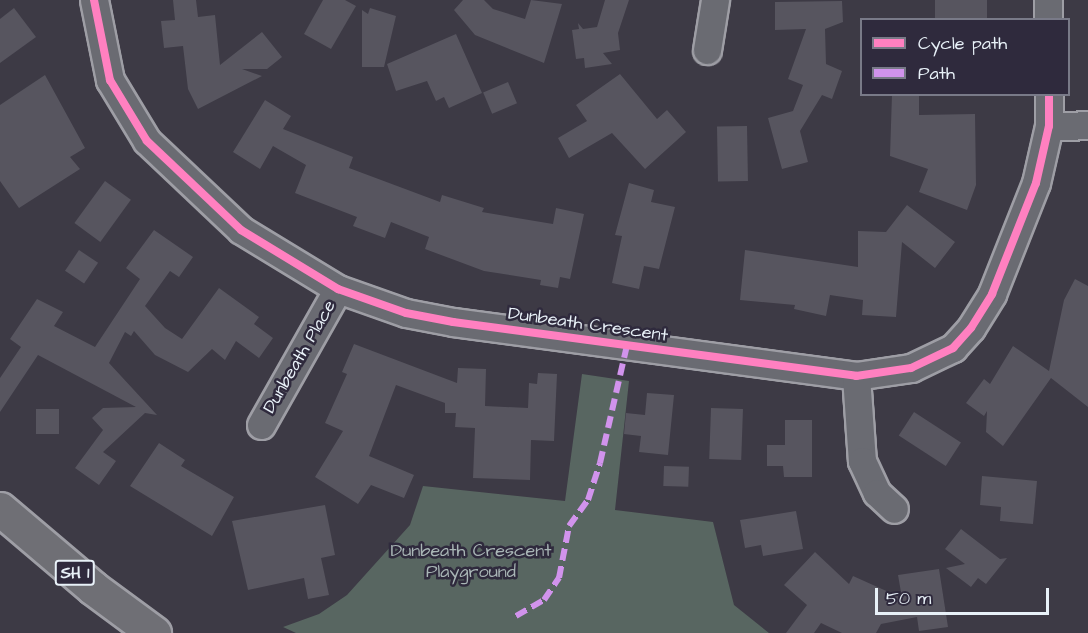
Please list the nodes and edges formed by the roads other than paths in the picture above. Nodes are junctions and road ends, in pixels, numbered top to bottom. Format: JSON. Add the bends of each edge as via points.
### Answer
{"nodes":[{"id":1,"x":94,"y":0,"type":"edge"},
{"id":2,"x":715,"y":0,"type":"edge"},
{"id":3,"x":1048,"y":0,"type":"edge"},
{"id":4,"x":1048,"y":18,"type":"edge"},
{"id":5,"x":707,"y":51,"type":"dead end"},
{"id":6,"x":1049,"y":96,"type":"edge"},
{"id":7,"x":1088,"y":125,"type":"edge"},
{"id":8,"x":1049,"y":126,"type":"junction"},
{"id":9,"x":338,"y":289,"type":"junction"},
{"id":10,"x":856,"y":376,"type":"junction"},
{"id":11,"x":261,"y":425,"type":"dead end"},
{"id":12,"x":0,"y":509,"type":"edge"},
{"id":13,"x":894,"y":509,"type":"dead end"},
{"id":14,"x":154,"y":633,"type":"edge"}],
"edges":[{"from":1,"to":9,"type":"street","name":"Dunbeath Crescent","via":[[110,80],[147,141],[241,230]]},
{"from":2,"to":5,"type":"street"},
{"from":3,"to":4,"type":"street"},
{"from":6,"to":8,"type":"street","name":"Dunbeath Crescent"},
{"from":7,"to":8,"type":"street"},
{"from":8,"to":10,"type":"street","name":"Dunbeath Crescent","via":[[1036,183],[1017,236],[971,328],[953,348],[911,368]]},
{"from":9,"to":10,"type":"street","name":"Dunbeath Crescent","via":[[406,313],[453,322]]},
{"from":9,"to":11,"type":"street","name":"Dunbeath Place"},
{"from":10,"to":13,"type":"street","via":[[861,461],[877,494]]},
{"from":12,"to":14,"type":"highway","number":"SH 1","via":[[93,588]]}]}
